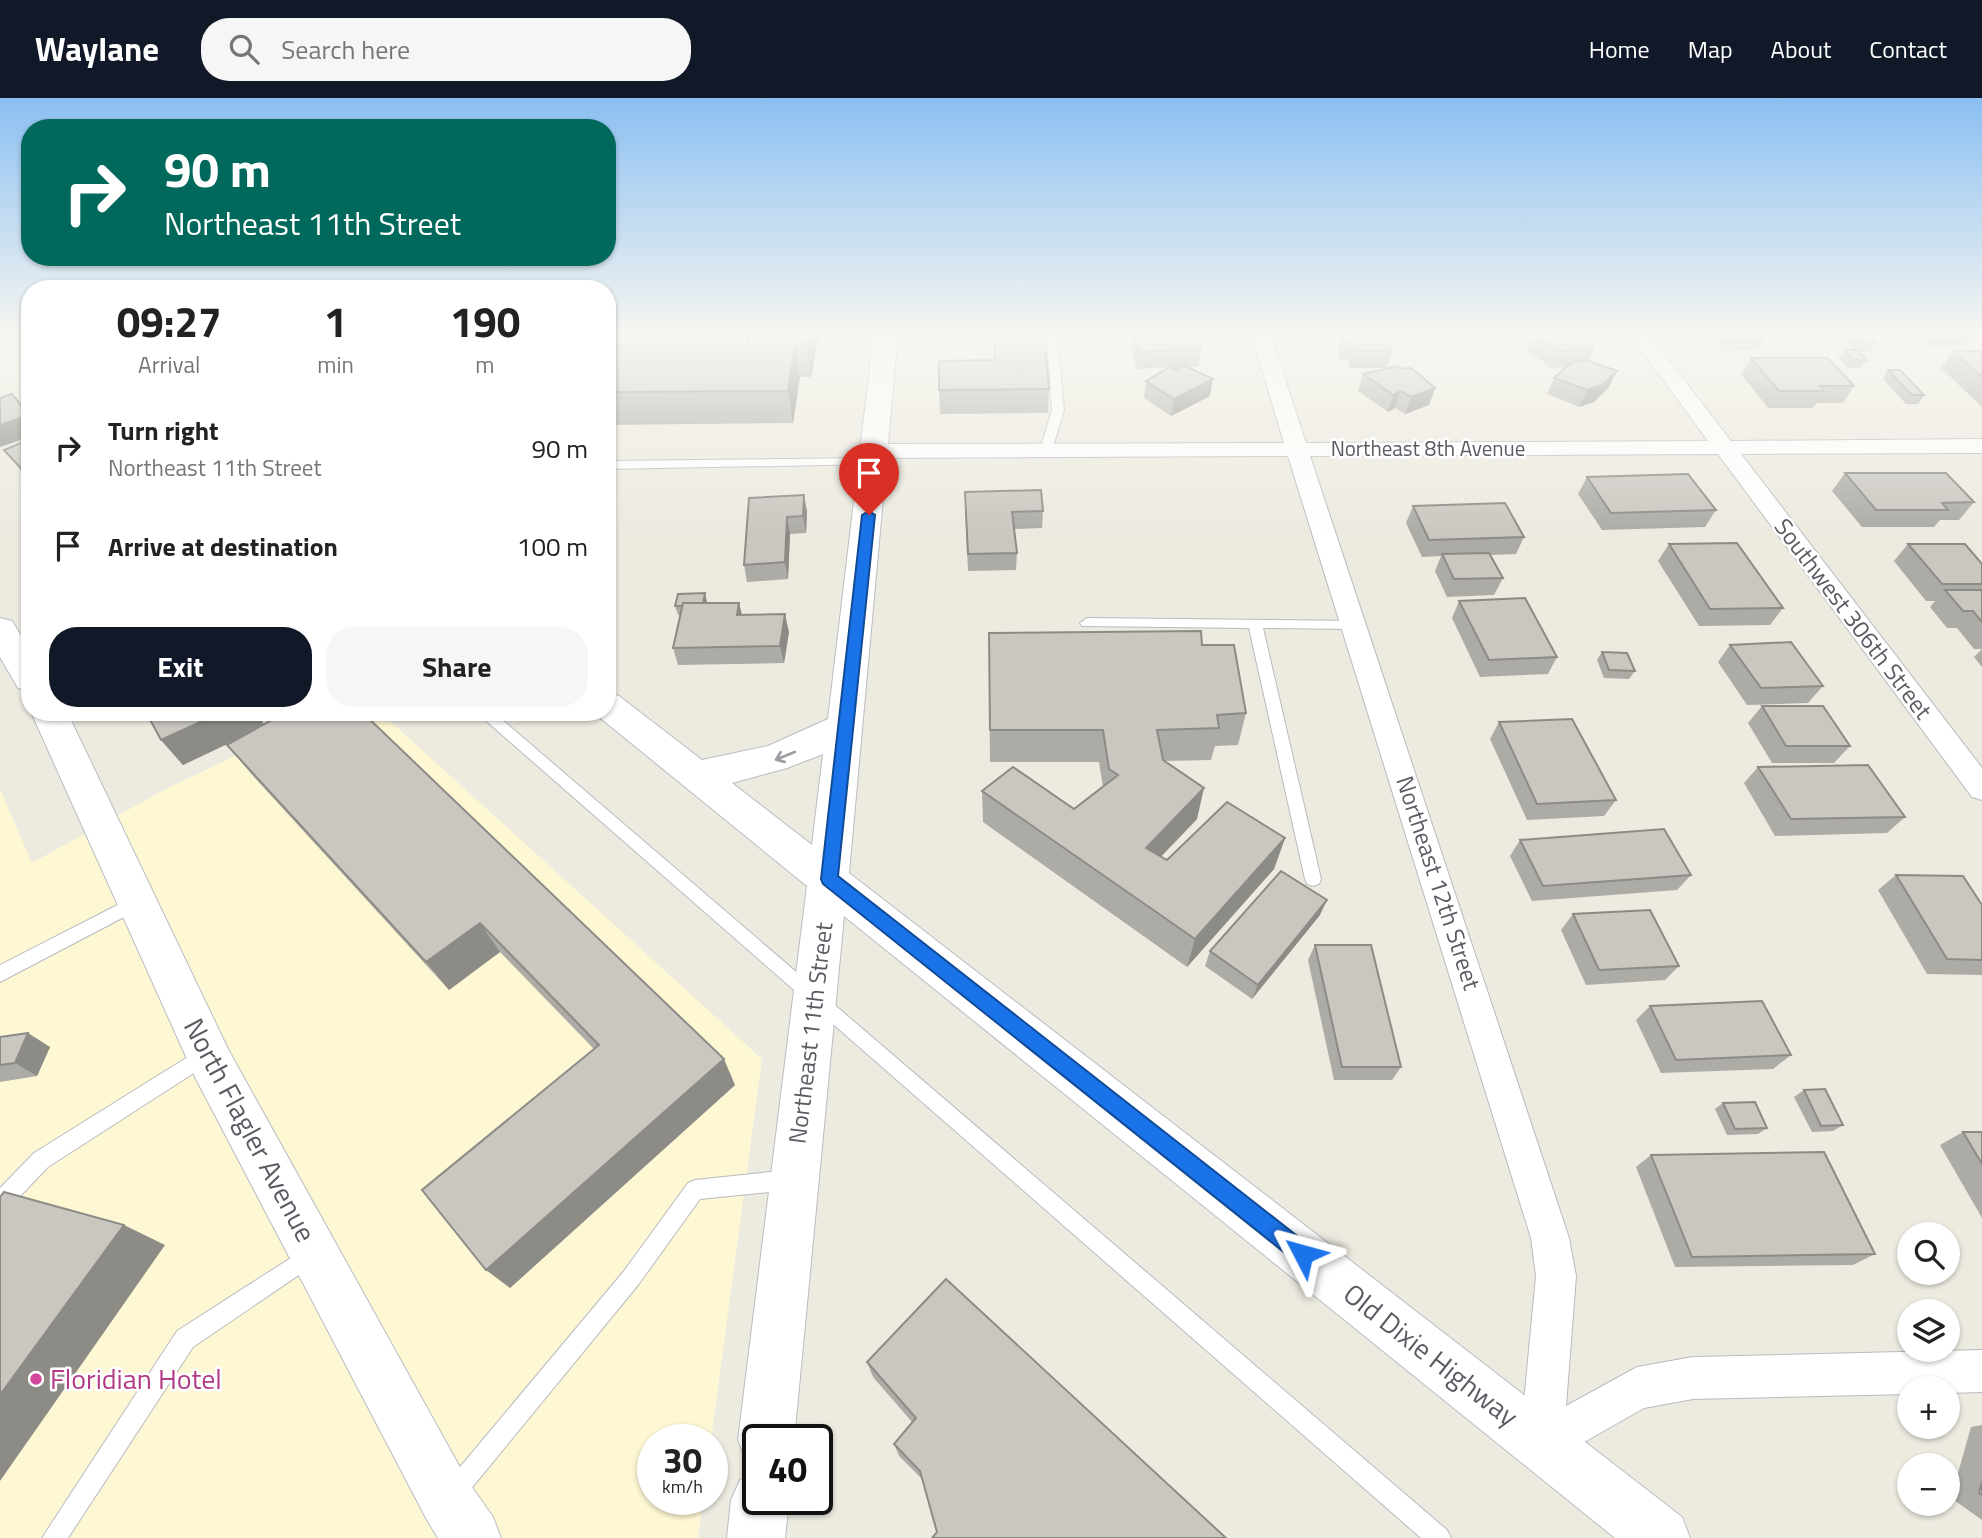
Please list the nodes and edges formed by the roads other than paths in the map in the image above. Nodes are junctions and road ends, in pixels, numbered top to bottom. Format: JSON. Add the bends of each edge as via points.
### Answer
{"nodes":[{"id":1,"x":879,"y":400,"type":"edge"},
{"id":2,"x":1057,"y":400,"type":"edge"},
{"id":3,"x":1282,"y":400,"type":"edge"},
{"id":4,"x":1690,"y":400,"type":"edge"},
{"id":5,"x":1982,"y":446,"type":"edge"},
{"id":6,"x":1725,"y":447,"type":"junction"},
{"id":7,"x":1046,"y":450,"type":"junction"},
{"id":8,"x":1298,"y":450,"type":"junction"},
{"id":9,"x":874,"y":457,"type":"junction"},
{"id":10,"x":616,"y":465,"type":"edge"},
{"id":11,"x":1087,"y":623,"type":"dead end"},
{"id":12,"x":1255,"y":624,"type":"junction"},
{"id":13,"x":1355,"y":624,"type":"junction"},
{"id":14,"x":0,"y":629,"type":"edge"},
{"id":15,"x":21,"y":660,"type":"edge"},
{"id":16,"x":616,"y":712,"type":"edge"},
{"id":17,"x":53,"y":721,"type":"edge"},
{"id":18,"x":493,"y":721,"type":"edge"},
{"id":19,"x":846,"y":725,"type":"junction"},
{"id":20,"x":697,"y":775,"type":"junction"},
{"id":21,"x":1982,"y":789,"type":"edge"},
{"id":22,"x":829,"y":879,"type":"junction"},
{"id":23,"x":1313,"y":879,"type":"dead end"},
{"id":24,"x":137,"y":902,"type":"junction"},
{"id":25,"x":0,"y":974,"type":"edge"},
{"id":26,"x":814,"y":998,"type":"junction"},
{"id":27,"x":207,"y":1054,"type":"junction"},
{"id":28,"x":794,"y":1180,"type":"junction"},
{"id":29,"x":0,"y":1203,"type":"edge"},
{"id":30,"x":315,"y":1253,"type":"junction"},
{"id":31,"x":1982,"y":1371,"type":"edge"},
{"id":32,"x":768,"y":1424,"type":"edge"},
{"id":33,"x":1542,"y":1444,"type":"junction"},
{"id":34,"x":447,"y":1500,"type":"junction"},
{"id":35,"x":758,"y":1515,"type":"edge"},
{"id":36,"x":54,"y":1538,"type":"edge"},
{"id":37,"x":472,"y":1538,"type":"edge"},
{"id":38,"x":756,"y":1538,"type":"edge"},
{"id":39,"x":1439,"y":1538,"type":"edge"},
{"id":40,"x":1661,"y":1538,"type":"edge"}],
"edges":[{"from":1,"to":9,"type":"street","name":"Northeast 11th Street"},
{"from":2,"to":7,"type":"lane"},
{"from":3,"to":8,"type":"street","name":"Northeast 12th Street"},
{"from":4,"to":6,"type":"street","name":"Southwest 306th Street"},
{"from":5,"to":6,"type":"street","name":"Northeast 8th Avenue"},
{"from":6,"to":8,"type":"street","name":"Northeast 8th Avenue"},
{"from":6,"to":21,"type":"street","name":"Southwest 306th Street"},
{"from":7,"to":8,"type":"street","name":"Northeast 8th Avenue"},
{"from":7,"to":9,"type":"street","name":"Northeast 8th Avenue"},
{"from":8,"to":13,"type":"street","name":"Northeast 12th Street"},
{"from":9,"to":10,"type":"lane"},
{"from":9,"to":19,"type":"street","name":"Northeast 11th Street"},
{"from":11,"to":12,"type":"lane"},
{"from":12,"to":13,"type":"lane"},
{"from":12,"to":23,"type":"lane"},
{"from":13,"to":33,"type":"street","name":"Northeast 12th Street","via":[[1549,1238],[1556,1276]]},
{"from":14,"to":15,"type":"street"},
{"from":16,"to":20,"type":"street","name":"Old Dixie Highway"},
{"from":17,"to":24,"type":"street","name":"North Flagler Avenue"},
{"from":18,"to":26,"type":"lane"},
{"from":19,"to":20,"type":"street","one_way":true,"via":[[773,761]]},
{"from":19,"to":22,"type":"street","name":"Northeast 11th Street"},
{"from":20,"to":22,"type":"street","name":"Old Dixie Highway"},
{"from":22,"to":26,"type":"street","name":"Northeast 11th Street"},
{"from":22,"to":33,"type":"street","name":"Old Dixie Highway"},
{"from":24,"to":25,"type":"lane"},
{"from":24,"to":27,"type":"street","name":"North Flagler Avenue"},
{"from":26,"to":28,"type":"street","name":"Northeast 11th Street"},
{"from":26,"to":39,"type":"lane"},
{"from":27,"to":29,"type":"lane","via":[[41,1160]]},
{"from":27,"to":30,"type":"street","name":"North Flagler Avenue"},
{"from":28,"to":32,"type":"street","name":"Northeast 11th Street"},
{"from":28,"to":34,"type":"lane","via":[[695,1189],[631,1278]]},
{"from":30,"to":34,"type":"street","name":"North Flagler Avenue"},
{"from":30,"to":36,"type":"lane","via":[[185,1339]]},
{"from":31,"to":33,"type":"street","via":[[1693,1378],[1637,1388]]},
{"from":33,"to":40,"type":"street","name":"Old Dixie Highway"},
{"from":34,"to":37,"type":"street","name":"North Flagler Avenue"},
{"from":35,"to":38,"type":"street"}]}
